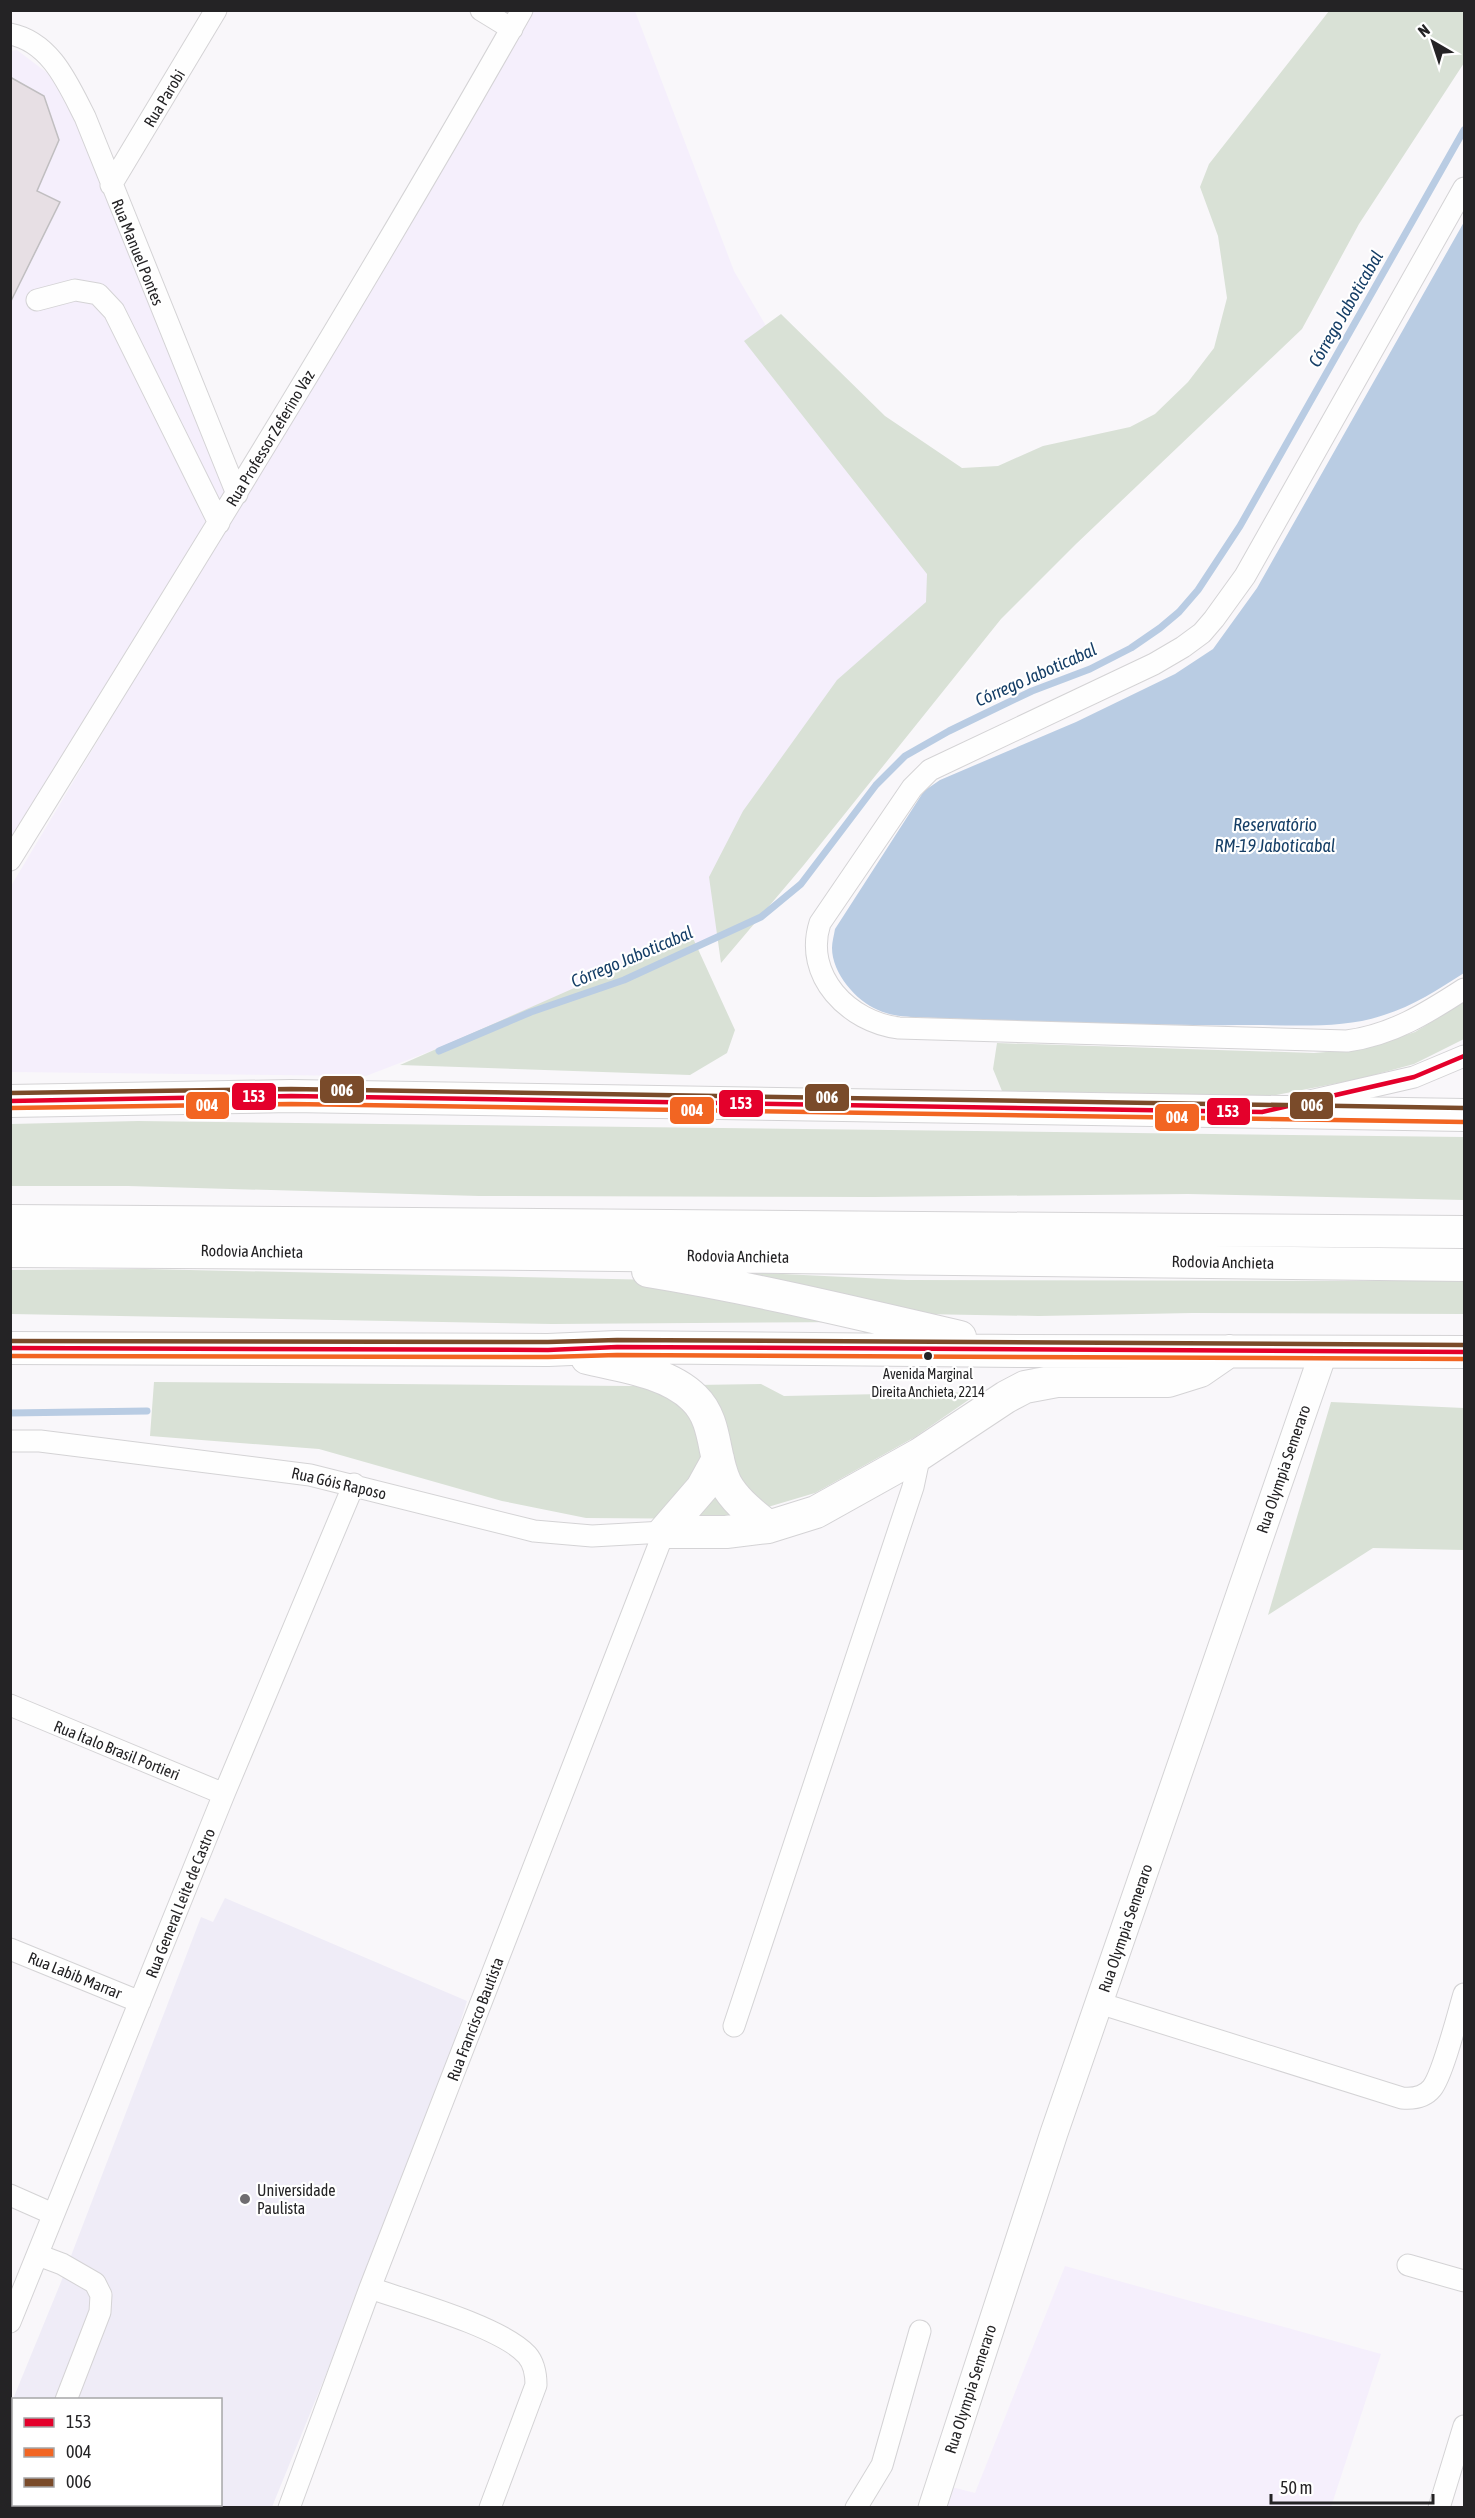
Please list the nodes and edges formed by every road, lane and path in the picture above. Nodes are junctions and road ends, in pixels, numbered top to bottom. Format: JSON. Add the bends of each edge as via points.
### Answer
{"nodes":[{"id":1,"x":216,"y":10,"type":"edge"},
{"id":2,"x":481,"y":10,"type":"edge"},
{"id":3,"x":522,"y":10,"type":"edge"},
{"id":4,"x":512,"y":29,"type":"junction"},
{"id":5,"x":10,"y":34,"type":"edge"},
{"id":6,"x":111,"y":184,"type":"junction"},
{"id":7,"x":1464,"y":188,"type":"edge"},
{"id":8,"x":37,"y":300,"type":"dead end"},
{"id":9,"x":237,"y":494,"type":"junction"},
{"id":10,"x":219,"y":523,"type":"junction"},
{"id":11,"x":10,"y":860,"type":"edge"},
{"id":12,"x":1464,"y":989,"type":"edge"},
{"id":13,"x":1464,"y":1056,"type":"edge"},
{"id":14,"x":10,"y":1101,"type":"edge"},
{"id":15,"x":1262,"y":1112,"type":"junction"},
{"id":16,"x":1464,"y":1115,"type":"edge"},
{"id":17,"x":10,"y":1221,"type":"edge"},
{"id":18,"x":1464,"y":1232,"type":"edge"},
{"id":19,"x":10,"y":1251,"type":"edge"},
{"id":20,"x":534,"y":1254,"type":"junction"},
{"id":21,"x":1464,"y":1265,"type":"edge"},
{"id":22,"x":10,"y":1348,"type":"edge"},
{"id":23,"x":548,"y":1350,"type":"junction"},
{"id":24,"x":1019,"y":1351,"type":"junction"},
{"id":25,"x":1229,"y":1351,"type":"junction"},
{"id":26,"x":1324,"y":1351,"type":"junction"},
{"id":27,"x":1464,"y":1352,"type":"edge"},
{"id":28,"x":10,"y":1441,"type":"edge"},
{"id":29,"x":920,"y":1454,"type":"junction"},
{"id":30,"x":718,"y":1459,"type":"junction"},
{"id":31,"x":354,"y":1484,"type":"junction"},
{"id":32,"x":768,"y":1527,"type":"junction"},
{"id":33,"x":664,"y":1532,"type":"junction"},
{"id":34,"x":10,"y":1706,"type":"edge"},
{"id":35,"x":224,"y":1794,"type":"junction"},
{"id":36,"x":10,"y":1949,"type":"edge"},
{"id":37,"x":1464,"y":1994,"type":"edge"},
{"id":38,"x":140,"y":2002,"type":"junction"},
{"id":39,"x":1099,"y":2002,"type":"junction"},
{"id":40,"x":734,"y":2026,"type":"dead end"},
{"id":41,"x":10,"y":2195,"type":"edge"},
{"id":42,"x":53,"y":2214,"type":"junction"},
{"id":43,"x":38,"y":2255,"type":"junction"},
{"id":44,"x":1408,"y":2265,"type":"dead end"},
{"id":45,"x":1464,"y":2281,"type":"edge"},
{"id":46,"x":370,"y":2288,"type":"junction"},
{"id":47,"x":10,"y":2322,"type":"edge"},
{"id":48,"x":920,"y":2331,"type":"dead end"},
{"id":49,"x":67,"y":2398,"type":"edge"},
{"id":50,"x":1464,"y":2426,"type":"edge"},
{"id":51,"x":289,"y":2508,"type":"edge"},
{"id":52,"x":490,"y":2508,"type":"edge"},
{"id":53,"x":856,"y":2508,"type":"edge"},
{"id":54,"x":932,"y":2508,"type":"edge"},
{"id":55,"x":1439,"y":2508,"type":"edge"}],
"edges":[{"from":1,"to":6,"type":"street","name":"Rua Parobi"},
{"from":2,"to":4,"type":"street"},
{"from":3,"to":4,"type":"street","name":"Rua Professor Zeferino Vaz"},
{"from":4,"to":9,"type":"street","name":"Rua Professor Zeferino Vaz"},
{"from":5,"to":6,"type":"street","name":"Rua Manuel Pontes","via":[[38,47],[59,67],[85,117]]},
{"from":6,"to":9,"type":"street","name":"Rua Manuel Pontes"},
{"from":7,"to":12,"type":"street","via":[[1245,576],[1214,620],[1202,633],[1154,664],[941,763],[920,778],[820,923],[816,942],[823,977],[846,1006],[872,1022],[899,1028],[1347,1041],[1384,1034]]},
{"from":8,"to":10,"type":"street","via":[[75,290],[98,294],[114,311]]},
{"from":9,"to":10,"type":"street","name":"Rua Professor Zeferino Vaz"},
{"from":10,"to":11,"type":"street","name":"Rua Professor Zeferino Vaz"},
{"from":13,"to":15,"type":"street","via":[[1414,1077]]},
{"from":14,"to":15,"type":"highway","via":[[291,1096]]},
{"from":15,"to":16,"type":"highway"},
{"from":17,"to":18,"type":"highway","name":"Rodovia Anchieta"},
{"from":19,"to":20,"type":"highway","name":"Rodovia Anchieta"},
{"from":20,"to":21,"type":"highway","name":"Rodovia Anchieta"},
{"from":20,"to":24,"type":"highway","via":[[721,1283]]},
{"from":22,"to":23,"type":"highway"},
{"from":23,"to":24,"type":"highway","via":[[617,1347]]},
{"from":23,"to":30,"type":"highway","via":[[672,1383],[694,1398],[707,1415]]},
{"from":24,"to":25,"type":"highway"},
{"from":25,"to":26,"type":"highway"},
{"from":25,"to":29,"type":"highway","via":[[1200,1371],[1168,1381],[1057,1381],[1025,1387]]},
{"from":26,"to":27,"type":"highway"},
{"from":26,"to":39,"type":"main road","name":"Rua Olympia Semeraro"},
{"from":28,"to":31,"type":"street","name":"Rua Góis Raposo","via":[[40,1441],[275,1469]]},
{"from":29,"to":32,"type":"highway","via":[[816,1512]]},
{"from":29,"to":40,"type":"street","via":[[913,1487]]},
{"from":30,"to":32,"type":"highway","via":[[735,1496]]},
{"from":30,"to":33,"type":"highway","via":[[702,1488]]},
{"from":31,"to":33,"type":"street","name":"Rua Góis Raposo","via":[[534,1531],[592,1536]]},
{"from":31,"to":35,"type":"street","name":"Rua General Leite de Castro"},
{"from":32,"to":33,"type":"highway"},
{"from":33,"to":46,"type":"street","name":"Rua Francisco Bautista"},
{"from":34,"to":35,"type":"street","name":"Rua Ítalo Brasil Portieri"},
{"from":35,"to":38,"type":"street","name":"Rua General Leite de Castro"},
{"from":36,"to":38,"type":"street","name":"Rua Labib Marrar"},
{"from":37,"to":39,"type":"street","via":[[1438,2073],[1431,2088],[1417,2099],[1402,2098]]},
{"from":38,"to":42,"type":"street","name":"Rua General Leite de Castro"},
{"from":39,"to":54,"type":"main road","name":"Rua Olympia Semeraro"},
{"from":41,"to":42,"type":"street"},
{"from":42,"to":43,"type":"street","name":"Rua General Leite de Castro"},
{"from":43,"to":47,"type":"street","name":"Rua General Leite de Castro"},
{"from":43,"to":49,"type":"street","via":[[95,2283],[101,2295],[100,2312]]},
{"from":44,"to":45,"type":"street"},
{"from":46,"to":51,"type":"street","name":"Rua Francisco Bautista"},
{"from":46,"to":52,"type":"street","via":[[467,2322],[511,2341],[528,2356],[536,2372],[536,2385]]},
{"from":48,"to":53,"type":"street","via":[[882,2465]]},
{"from":50,"to":55,"type":"street"}]}
